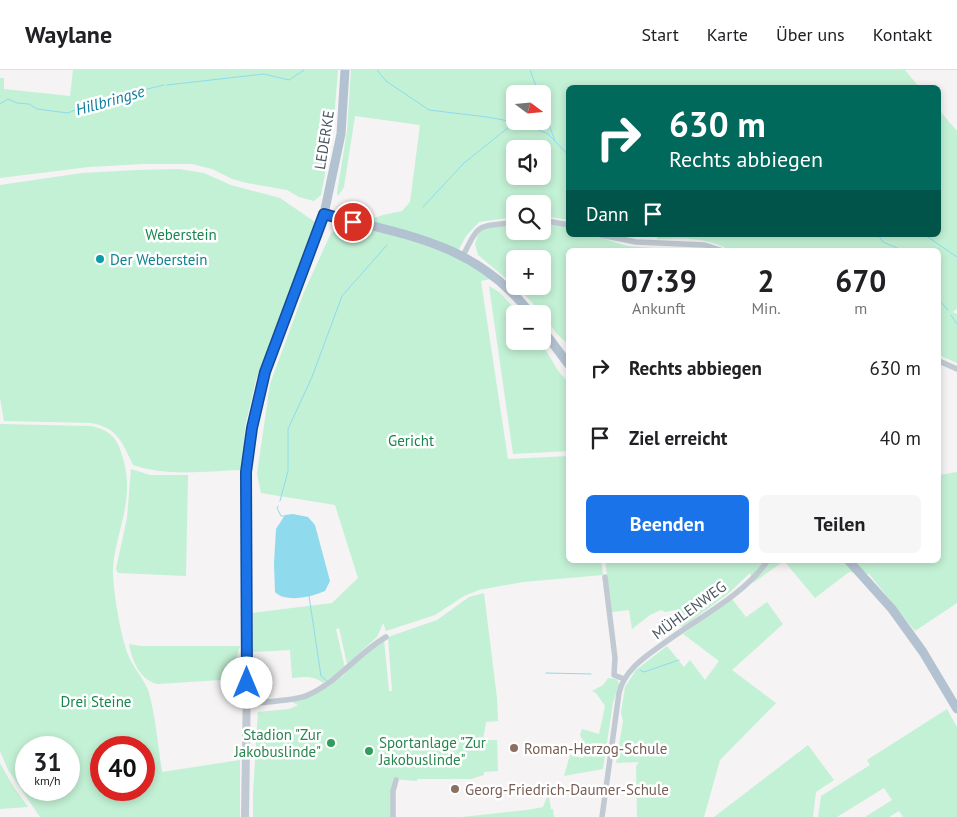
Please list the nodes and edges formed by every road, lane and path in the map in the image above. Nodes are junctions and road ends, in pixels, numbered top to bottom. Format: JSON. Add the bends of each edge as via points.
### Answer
{"nodes":[{"id":1,"x":345,"y":70,"type":"edge"},
{"id":2,"x":324,"y":214,"type":"junction"},
{"id":3,"x":551,"y":222,"type":"edge"},
{"id":4,"x":506,"y":223,"type":"edge"},
{"id":5,"x":566,"y":224,"type":"edge"},
{"id":6,"x":611,"y":237,"type":"edge"},
{"id":7,"x":712,"y":248,"type":"edge"},
{"id":8,"x":463,"y":256,"type":"junction"},
{"id":9,"x":523,"y":305,"type":"edge"},
{"id":10,"x":551,"y":341,"type":"edge"},
{"id":11,"x":566,"y":361,"type":"edge"},
{"id":12,"x":941,"y":362,"type":"edge"},
{"id":13,"x":957,"y":369,"type":"edge"},
{"id":14,"x":765,"y":563,"type":"edge"},
{"id":15,"x":851,"y":563,"type":"edge"},
{"id":16,"x":605,"y":577,"type":"dead end"},
{"id":17,"x":386,"y":637,"type":"dead end"},
{"id":18,"x":624,"y":679,"type":"junction"},
{"id":19,"x":246,"y":704,"type":"junction"},
{"id":20,"x":957,"y":708,"type":"edge"},
{"id":21,"x":396,"y":780,"type":"dead end"},
{"id":22,"x":244,"y":817,"type":"edge"},
{"id":23,"x":393,"y":817,"type":"edge"},
{"id":24,"x":602,"y":817,"type":"edge"}],
"edges":[{"from":1,"to":2,"type":"main road","name":"LEDERKE","via":[[341,134]]},
{"from":2,"to":8,"type":"main road","via":[[429,241]]},
{"from":2,"to":19,"type":"street","via":[[265,372],[252,428],[246,472]]},
{"from":3,"to":5,"type":"street"},
{"from":4,"to":8,"type":"street","via":[[481,227]]},
{"from":6,"to":7,"type":"street"},
{"from":8,"to":9,"type":"main road","via":[[501,282]]},
{"from":10,"to":11,"type":"main road"},
{"from":12,"to":13,"type":"street"},
{"from":14,"to":18,"type":"street","name":"MÜHLENWEG","via":[[747,584],[651,653]]},
{"from":15,"to":20,"type":"main road","via":[[892,609]]},
{"from":16,"to":18,"type":"street","via":[[615,658],[614,675]]},
{"from":17,"to":19,"type":"street","via":[[334,679],[308,695]]},
{"from":18,"to":24,"type":"street","name":"MÜHLENWEG","via":[[619,693]]},
{"from":19,"to":22,"type":"street"},
{"from":21,"to":23,"type":"street"}]}
